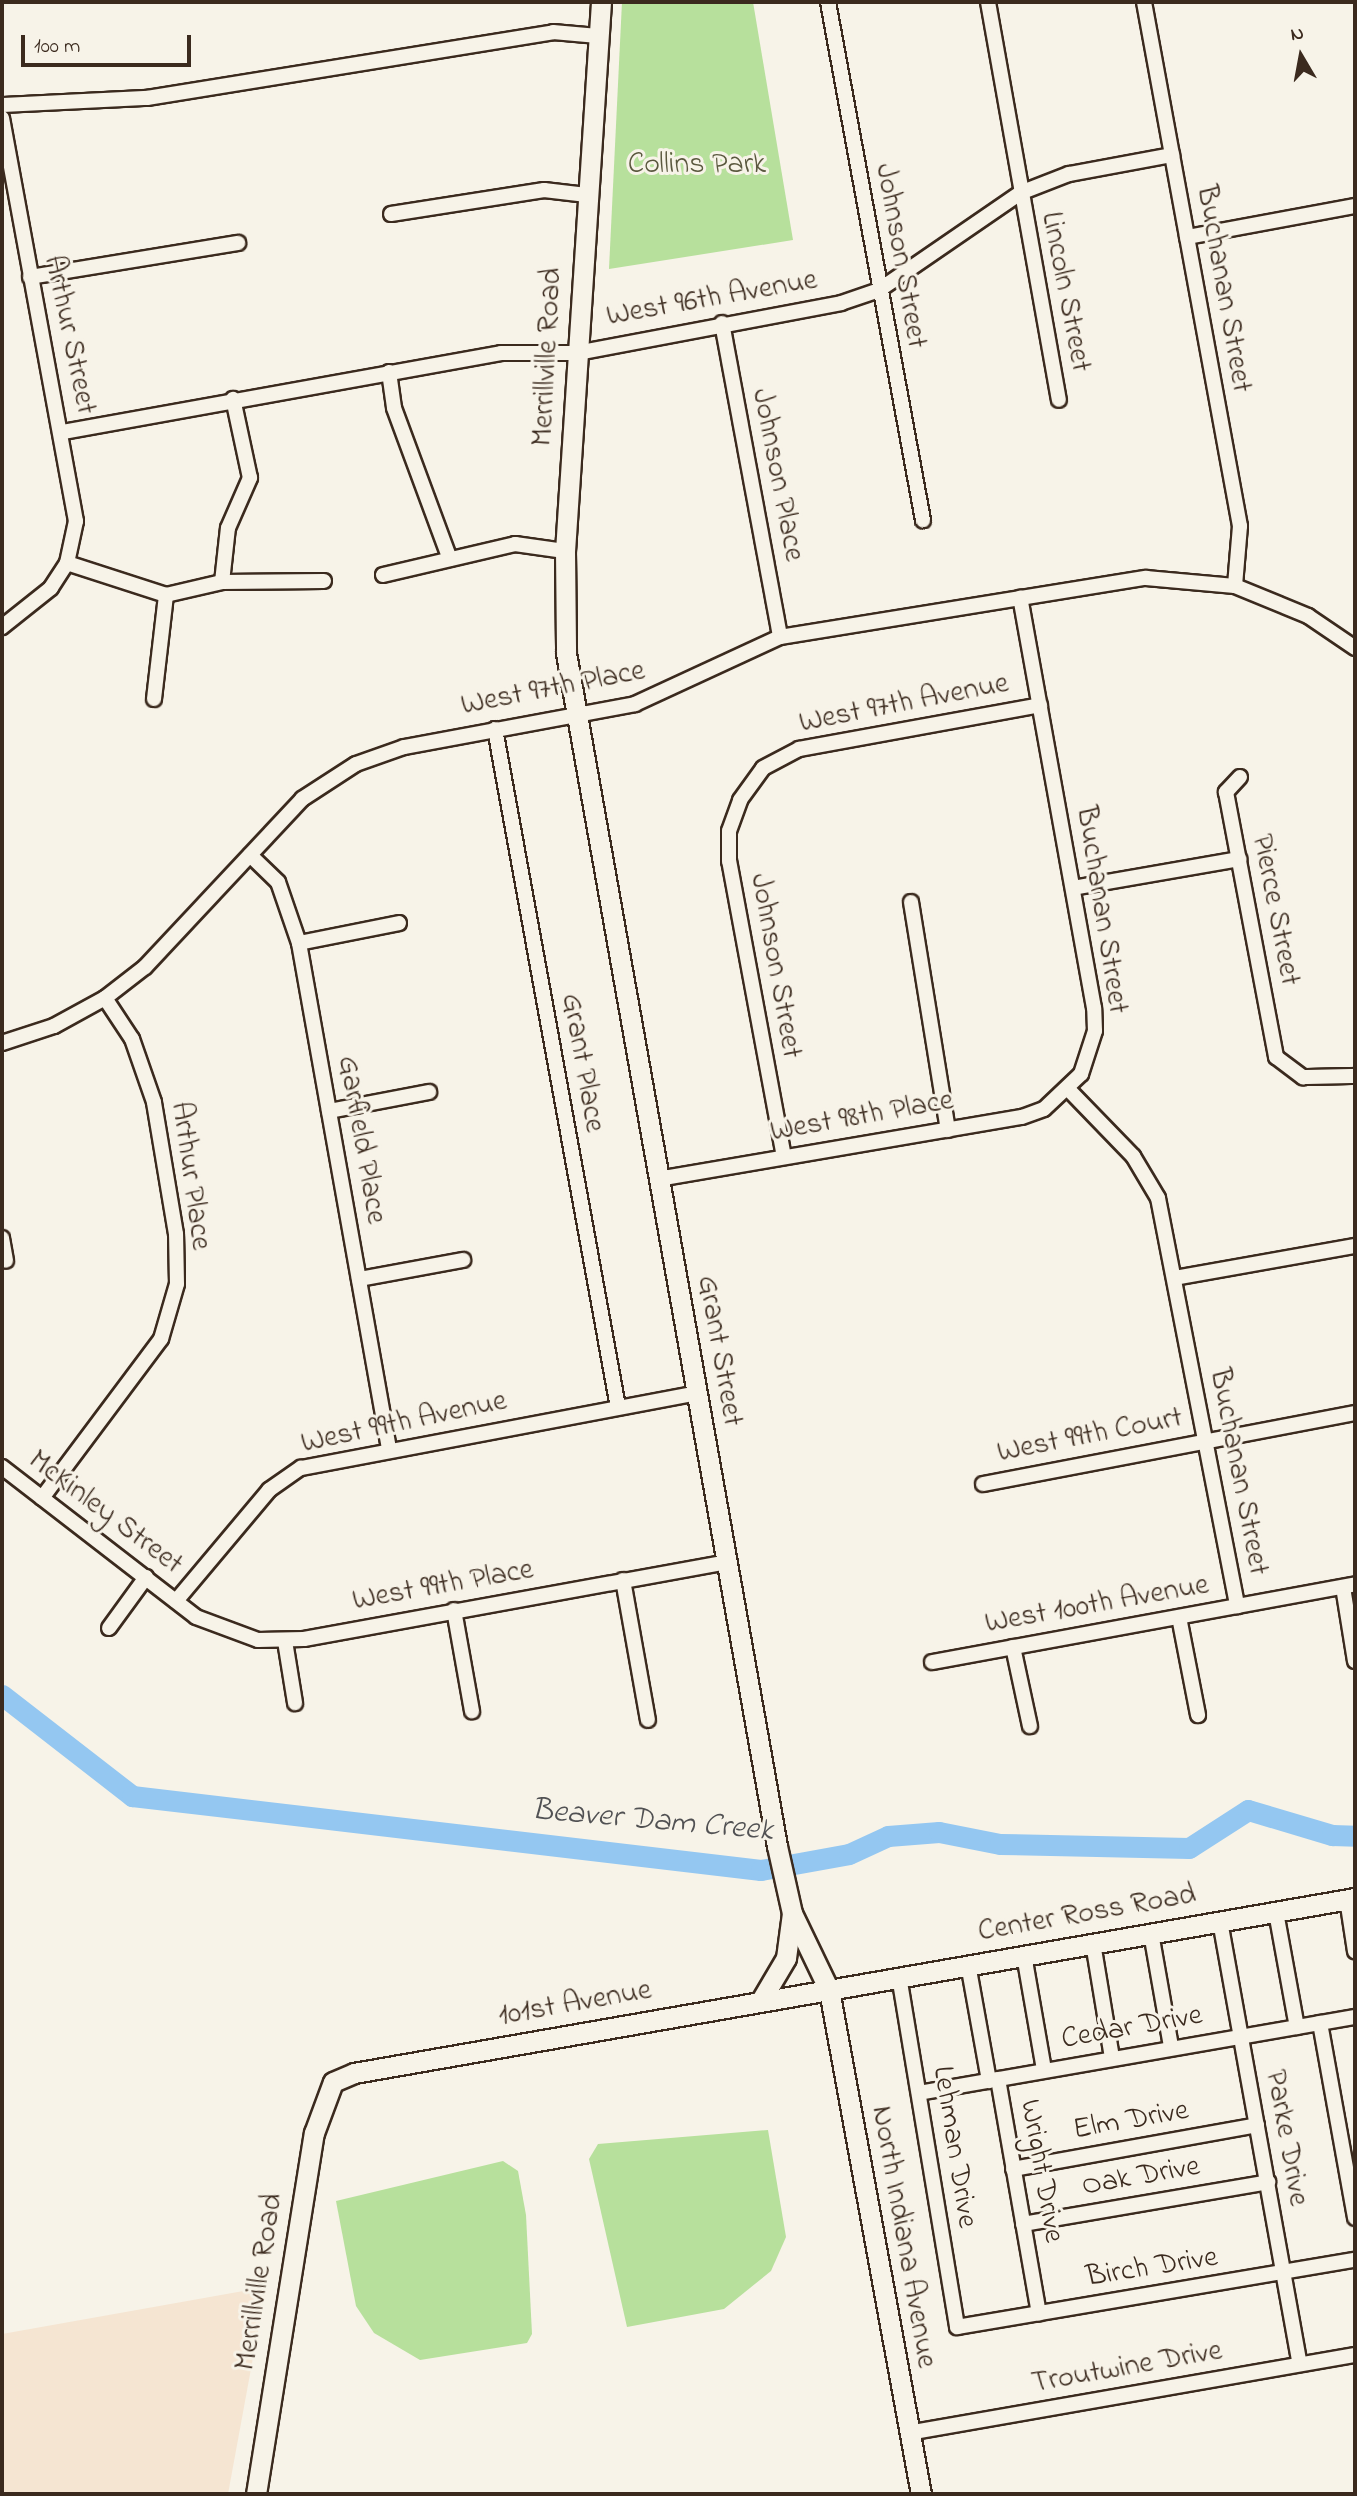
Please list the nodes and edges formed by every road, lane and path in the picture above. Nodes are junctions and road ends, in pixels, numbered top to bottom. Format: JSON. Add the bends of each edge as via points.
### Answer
{"nodes":[{"id":1,"x":601,"y":2,"type":"edge"},
{"id":2,"x":828,"y":2,"type":"edge"},
{"id":3,"x":988,"y":2,"type":"edge"},
{"id":4,"x":1144,"y":2,"type":"edge"},
{"id":5,"x":598,"y":36,"type":"junction"},
{"id":6,"x":2,"y":105,"type":"edge"},
{"id":7,"x":2,"y":118,"type":"edge"},
{"id":8,"x":1172,"y":155,"type":"junction"},
{"id":9,"x":1020,"y":193,"type":"junction"},
{"id":10,"x":587,"y":195,"type":"junction"},
{"id":11,"x":1355,"y":207,"type":"edge"},
{"id":12,"x":391,"y":214,"type":"dead end"},
{"id":13,"x":1187,"y":237,"type":"junction"},
{"id":14,"x":238,"y":243,"type":"dead end"},
{"id":15,"x":30,"y":277,"type":"junction"},
{"id":16,"x":879,"y":289,"type":"junction"},
{"id":17,"x":722,"y":323,"type":"junction"},
{"id":18,"x":577,"y":353,"type":"junction"},
{"id":19,"x":389,"y":372,"type":"junction"},
{"id":20,"x":233,"y":399,"type":"junction"},
{"id":21,"x":1059,"y":400,"type":"dead end"},
{"id":22,"x":63,"y":432,"type":"junction"},
{"id":23,"x":923,"y":520,"type":"dead end"},
{"id":24,"x":565,"y":551,"type":"junction"},
{"id":25,"x":450,"y":559,"type":"junction"},
{"id":26,"x":67,"y":563,"type":"junction"},
{"id":27,"x":383,"y":575,"type":"dead end"},
{"id":28,"x":324,"y":581,"type":"dead end"},
{"id":29,"x":222,"y":582,"type":"junction"},
{"id":30,"x":1235,"y":586,"type":"junction"},
{"id":31,"x":166,"y":595,"type":"junction"},
{"id":32,"x":1020,"y":598,"type":"junction"},
{"id":33,"x":2,"y":627,"type":"edge"},
{"id":34,"x":780,"y":637,"type":"junction"},
{"id":35,"x":1355,"y":648,"type":"edge"},
{"id":36,"x":154,"y":699,"type":"dead end"},
{"id":37,"x":1040,"y":705,"type":"junction"},
{"id":38,"x":575,"y":715,"type":"junction"},
{"id":39,"x":495,"y":729,"type":"junction"},
{"id":40,"x":1240,"y":777,"type":"dead end"},
{"id":41,"x":747,"y":787,"type":"joint"},
{"id":42,"x":250,"y":855,"type":"junction"},
{"id":43,"x":1240,"y":859,"type":"junction"},
{"id":44,"x":1073,"y":888,"type":"junction"},
{"id":45,"x":911,"y":902,"type":"dead end"},
{"id":46,"x":399,"y":923,"type":"dead end"},
{"id":47,"x":299,"y":943,"type":"junction"},
{"id":48,"x":105,"y":998,"type":"junction"},
{"id":49,"x":2,"y":1043,"type":"edge"},
{"id":50,"x":1355,"y":1076,"type":"edge"},
{"id":51,"x":1069,"y":1090,"type":"junction"},
{"id":52,"x":429,"y":1092,"type":"dead end"},
{"id":53,"x":329,"y":1111,"type":"junction"},
{"id":54,"x":948,"y":1130,"type":"junction"},
{"id":55,"x":784,"y":1157,"type":"junction"},
{"id":56,"x":658,"y":1179,"type":"junction"},
{"id":57,"x":2,"y":1238,"type":"edge"},
{"id":58,"x":1355,"y":1246,"type":"edge"},
{"id":59,"x":6,"y":1261,"type":"dead end"},
{"id":60,"x":463,"y":1261,"type":"dead end"},
{"id":61,"x":1175,"y":1278,"type":"junction"},
{"id":62,"x":359,"y":1279,"type":"junction"},
{"id":63,"x":697,"y":1393,"type":"junction"},
{"id":64,"x":618,"y":1407,"type":"junction"},
{"id":65,"x":1355,"y":1413,"type":"edge"},
{"id":66,"x":1206,"y":1441,"type":"junction"},
{"id":67,"x":388,"y":1449,"type":"junction"},
{"id":68,"x":2,"y":1467,"type":"edge"},
{"id":69,"x":983,"y":1484,"type":"dead end"},
{"id":70,"x":42,"y":1498,"type":"junction"},
{"id":71,"x":727,"y":1562,"type":"junction"},
{"id":72,"x":146,"y":1577,"type":"junction"},
{"id":73,"x":623,"y":1580,"type":"junction"},
{"id":74,"x":1349,"y":1586,"type":"edge"},
{"id":75,"x":176,"y":1601,"type":"junction"},
{"id":76,"x":1237,"y":1606,"type":"junction"},
{"id":77,"x":454,"y":1611,"type":"junction"},
{"id":78,"x":1179,"y":1617,"type":"junction"},
{"id":79,"x":108,"y":1628,"type":"dead end"},
{"id":80,"x":285,"y":1641,"type":"junction"},
{"id":81,"x":1013,"y":1647,"type":"junction"},
{"id":82,"x":1355,"y":1661,"type":"edge"},
{"id":83,"x":932,"y":1662,"type":"dead end"},
{"id":84,"x":295,"y":1703,"type":"dead end"},
{"id":85,"x":472,"y":1711,"type":"dead end"},
{"id":86,"x":1198,"y":1714,"type":"dead end"},
{"id":87,"x":648,"y":1720,"type":"dead end"},
{"id":88,"x":1030,"y":1726,"type":"dead end"},
{"id":89,"x":1351,"y":1898,"type":"edge"},
{"id":90,"x":1276,"y":1912,"type":"junction"},
{"id":91,"x":792,"y":1913,"type":"junction"},
{"id":92,"x":1220,"y":1922,"type":"junction"},
{"id":93,"x":1151,"y":1933,"type":"junction"},
{"id":94,"x":1093,"y":1943,"type":"junction"},
{"id":95,"x":1355,"y":1951,"type":"edge"},
{"id":96,"x":1024,"y":1955,"type":"junction"},
{"id":97,"x":968,"y":1964,"type":"junction"},
{"id":98,"x":899,"y":1976,"type":"junction"},
{"id":99,"x":829,"y":1990,"type":"junction"},
{"id":100,"x":760,"y":2002,"type":"junction"},
{"id":101,"x":1355,"y":2017,"type":"edge"},
{"id":102,"x":1321,"y":2023,"type":"junction"},
{"id":103,"x":1297,"y":2028,"type":"junction"},
{"id":104,"x":1241,"y":2036,"type":"junction"},
{"id":105,"x":1171,"y":2048,"type":"junction"},
{"id":106,"x":1112,"y":2058,"type":"junction"},
{"id":107,"x":1044,"y":2070,"type":"junction"},
{"id":108,"x":993,"y":2080,"type":"junction"},
{"id":109,"x":333,"y":2082,"type":"joint"},
{"id":110,"x":919,"y":2093,"type":"junction"},
{"id":111,"x":1257,"y":2125,"type":"junction"},
{"id":112,"x":1013,"y":2169,"type":"junction"},
{"id":113,"x":1268,"y":2182,"type":"junction"},
{"id":114,"x":1355,"y":2218,"type":"edge"},
{"id":115,"x":1023,"y":2224,"type":"junction"},
{"id":116,"x":1355,"y":2260,"type":"edge"},
{"id":117,"x":1284,"y":2273,"type":"junction"},
{"id":118,"x":1039,"y":2313,"type":"junction"},
{"id":119,"x":957,"y":2327,"type":"joint"},
{"id":120,"x":1355,"y":2355,"type":"edge"},
{"id":121,"x":1300,"y":2364,"type":"junction"},
{"id":122,"x":908,"y":2433,"type":"junction"},
{"id":123,"x":256,"y":2494,"type":"edge"},
{"id":124,"x":920,"y":2494,"type":"edge"}],
"edges":[{"from":1,"to":5,"type":"street","name":"Merrillville Road"},
{"from":2,"to":16,"type":"street","name":"Johnson Street"},
{"from":3,"to":9,"type":"street","name":"Lincoln Street"},
{"from":4,"to":8,"type":"street","name":"Buchanan Street"},
{"from":5,"to":6,"type":"street","via":[[553,32],[147,98]]},
{"from":5,"to":10,"type":"street","name":"Merrillville Road"},
{"from":7,"to":15,"type":"street","name":"Arthur Street"},
{"from":8,"to":9,"type":"street","name":"West 96th Avenue","via":[[1069,174]]},
{"from":8,"to":13,"type":"street","name":"Buchanan Street"},
{"from":9,"to":16,"type":"street","name":"West 96th Avenue"},
{"from":9,"to":21,"type":"street","name":"Lincoln Street"},
{"from":10,"to":12,"type":"street","via":[[544,190]]},
{"from":10,"to":18,"type":"street","name":"Merrillville Road"},
{"from":11,"to":13,"type":"street"},
{"from":13,"to":30,"type":"street","name":"Buchanan Street","via":[[1240,526]]},
{"from":14,"to":15,"type":"street"},
{"from":15,"to":22,"type":"street","name":"Arthur Street"},
{"from":16,"to":17,"type":"street","name":"West 96th Avenue","via":[[841,303]]},
{"from":16,"to":23,"type":"street","name":"Johnson Street"},
{"from":17,"to":18,"type":"street","name":"West 96th Avenue"},
{"from":17,"to":34,"type":"street","name":"Johnson Place"},
{"from":18,"to":19,"type":"street","name":"West 96th Avenue","via":[[501,353]]},
{"from":18,"to":24,"type":"street","name":"Merrillville Road"},
{"from":19,"to":20,"type":"street","name":"West 96th Avenue"},
{"from":19,"to":25,"type":"street","via":[[394,408]]},
{"from":20,"to":22,"type":"street","name":"West 96th Avenue"},
{"from":20,"to":29,"type":"street","via":[[250,478],[228,528]]},
{"from":22,"to":26,"type":"street","name":"Arthur Street","via":[[76,521]]},
{"from":24,"to":25,"type":"street","via":[[515,544]]},
{"from":24,"to":38,"type":"street","name":"Merrillville Road"},
{"from":25,"to":27,"type":"street"},
{"from":26,"to":31,"type":"street"},
{"from":26,"to":33,"type":"street","via":[[51,589]]},
{"from":28,"to":29,"type":"street"},
{"from":29,"to":31,"type":"street"},
{"from":30,"to":32,"type":"street","name":"West 97th Place","via":[[1146,578]]},
{"from":30,"to":35,"type":"street","name":"West 97th Place","via":[[1308,616]]},
{"from":31,"to":36,"type":"street"},
{"from":32,"to":34,"type":"street","name":"West 97th Place"},
{"from":32,"to":37,"type":"street","name":"Buchanan Street"},
{"from":34,"to":38,"type":"street","name":"West 97th Place","via":[[654,698]]},
{"from":37,"to":41,"type":"street","name":"West 97th Avenue","via":[[799,749],[763,768]]},
{"from":37,"to":44,"type":"street","name":"Buchanan Street"},
{"from":38,"to":39,"type":"street","name":"West 97th Place"},
{"from":38,"to":56,"type":"street","name":"Grant Street"},
{"from":39,"to":42,"type":"street","name":"West 97th Place","via":[[404,747],[356,764],[302,799]]},
{"from":39,"to":64,"type":"street","name":"Grant Place"},
{"from":40,"to":43,"type":"street","name":"Pierce Street","via":[[1226,792]]},
{"from":41,"to":55,"type":"street","name":"Johnson Street","via":[[729,831],[729,861]]},
{"from":42,"to":47,"type":"street","name":"Garfield Place","via":[[278,882]]},
{"from":42,"to":48,"type":"street","name":"West 97th Place","via":[[145,967]]},
{"from":43,"to":44,"type":"street"},
{"from":43,"to":50,"type":"street","name":"Pierce Street","via":[[1276,1057],[1303,1077]]},
{"from":44,"to":51,"type":"street","name":"Buchanan Street","via":[[1095,1031]]},
{"from":45,"to":54,"type":"street"},
{"from":46,"to":47,"type":"street"},
{"from":47,"to":53,"type":"street","name":"Garfield Place"},
{"from":48,"to":49,"type":"street","name":"West 97th Place","via":[[54,1026]]},
{"from":48,"to":70,"type":"street","name":"Arthur Place","via":[[132,1040],[154,1102],[176,1234],[177,1284],[161,1339]]},
{"from":51,"to":54,"type":"street","name":"West 98th Place","via":[[1022,1117]]},
{"from":51,"to":61,"type":"street","name":"Buchanan Street","via":[[1133,1156],[1158,1198]]},
{"from":52,"to":53,"type":"street"},
{"from":53,"to":62,"type":"street","name":"Garfield Place"},
{"from":54,"to":55,"type":"street","name":"West 98th Place"},
{"from":55,"to":56,"type":"street","name":"West 98th Place"},
{"from":56,"to":63,"type":"street","name":"Grant Street"},
{"from":57,"to":59,"type":"street"},
{"from":58,"to":61,"type":"street"},
{"from":60,"to":62,"type":"street"},
{"from":61,"to":66,"type":"street","name":"Buchanan Street"},
{"from":62,"to":67,"type":"street","name":"Garfield Place"},
{"from":63,"to":64,"type":"street","name":"West 99th Avenue"},
{"from":63,"to":71,"type":"street","name":"Grant Street"},
{"from":64,"to":67,"type":"street","name":"West 99th Avenue"},
{"from":65,"to":66,"type":"street"},
{"from":66,"to":69,"type":"street","name":"West 99th Court"},
{"from":66,"to":76,"type":"street","name":"Buchanan Street"},
{"from":67,"to":75,"type":"street","name":"West 99th Avenue","via":[[301,1468],[269,1490]]},
{"from":68,"to":70,"type":"street","name":"McKinley Street"},
{"from":70,"to":72,"type":"street","name":"McKinley Street"},
{"from":71,"to":73,"type":"street","name":"West 99th Place"},
{"from":71,"to":91,"type":"street","name":"Grant Street"},
{"from":72,"to":75,"type":"street","name":"McKinley Street"},
{"from":72,"to":79,"type":"street"},
{"from":73,"to":77,"type":"street","name":"West 99th Place"},
{"from":73,"to":87,"type":"street"},
{"from":74,"to":76,"type":"street","name":"West 100th Avenue"},
{"from":74,"to":82,"type":"street"},
{"from":75,"to":80,"type":"street","name":"West 99th Place","via":[[223,1631]]},
{"from":76,"to":78,"type":"street","name":"West 100th Avenue"},
{"from":77,"to":80,"type":"street","name":"West 99th Place"},
{"from":77,"to":85,"type":"street"},
{"from":78,"to":81,"type":"street","name":"West 100th Avenue"},
{"from":78,"to":86,"type":"street"},
{"from":80,"to":84,"type":"street"},
{"from":81,"to":83,"type":"street","name":"West 100th Avenue"},
{"from":81,"to":88,"type":"street"},
{"from":89,"to":90,"type":"street","name":"Center Ross Road"},
{"from":89,"to":95,"type":"street"},
{"from":90,"to":92,"type":"street","name":"Center Ross Road"},
{"from":90,"to":103,"type":"street"},
{"from":91,"to":99,"type":"street","name":"Grant Street"},
{"from":91,"to":100,"type":"street","via":[[786,1958]]},
{"from":92,"to":93,"type":"street","name":"Center Ross Road"},
{"from":92,"to":104,"type":"street","name":"Parke Drive"},
{"from":93,"to":94,"type":"street","name":"Center Ross Road"},
{"from":93,"to":105,"type":"street"},
{"from":94,"to":96,"type":"street","name":"Center Ross Road"},
{"from":94,"to":106,"type":"street"},
{"from":96,"to":97,"type":"street","name":"Center Ross Road"},
{"from":96,"to":107,"type":"street"},
{"from":97,"to":98,"type":"street","name":"Center Ross Road"},
{"from":97,"to":108,"type":"street","name":"Wright Drive"},
{"from":98,"to":99,"type":"street","name":"Center Ross Road"},
{"from":98,"to":110,"type":"street","name":"Lehman Drive"},
{"from":99,"to":100,"type":"street","name":"101st Avenue"},
{"from":99,"to":122,"type":"street","name":"North Indiana Avenue"},
{"from":100,"to":109,"type":"street","name":"101st Avenue","via":[[354,2073]]},
{"from":101,"to":102,"type":"street","name":"Cedar Drive"},
{"from":102,"to":103,"type":"street","name":"Cedar Drive"},
{"from":102,"to":114,"type":"street"},
{"from":103,"to":104,"type":"street","name":"Cedar Drive"},
{"from":104,"to":105,"type":"street","name":"Cedar Drive"},
{"from":104,"to":111,"type":"street","name":"Parke Drive"},
{"from":105,"to":106,"type":"street","name":"Cedar Drive"},
{"from":106,"to":107,"type":"street","name":"Cedar Drive"},
{"from":107,"to":108,"type":"street","name":"Cedar Drive"},
{"from":108,"to":110,"type":"street","name":"Cedar Drive"},
{"from":108,"to":112,"type":"street","name":"Wright Drive"},
{"from":109,"to":123,"type":"street","name":"Merrillville Road","via":[[314,2133]]},
{"from":110,"to":119,"type":"street","name":"Lehman Drive"},
{"from":111,"to":112,"type":"street","name":"Elm Drive"},
{"from":111,"to":113,"type":"street","name":"Parke Drive"},
{"from":112,"to":115,"type":"street","name":"Wright Drive"},
{"from":113,"to":115,"type":"street","name":"Oak Drive"},
{"from":113,"to":117,"type":"street","name":"Parke Drive"},
{"from":115,"to":118,"type":"street","name":"Wright Drive"},
{"from":116,"to":117,"type":"street","name":"Birch Drive"},
{"from":117,"to":118,"type":"street","name":"Birch Drive"},
{"from":117,"to":121,"type":"street","name":"Parke Drive"},
{"from":118,"to":119,"type":"street","name":"Birch Drive"},
{"from":120,"to":121,"type":"street","name":"Troutwine Drive"},
{"from":121,"to":122,"type":"street","name":"Troutwine Drive"},
{"from":122,"to":124,"type":"street","name":"North Indiana Avenue"}]}
